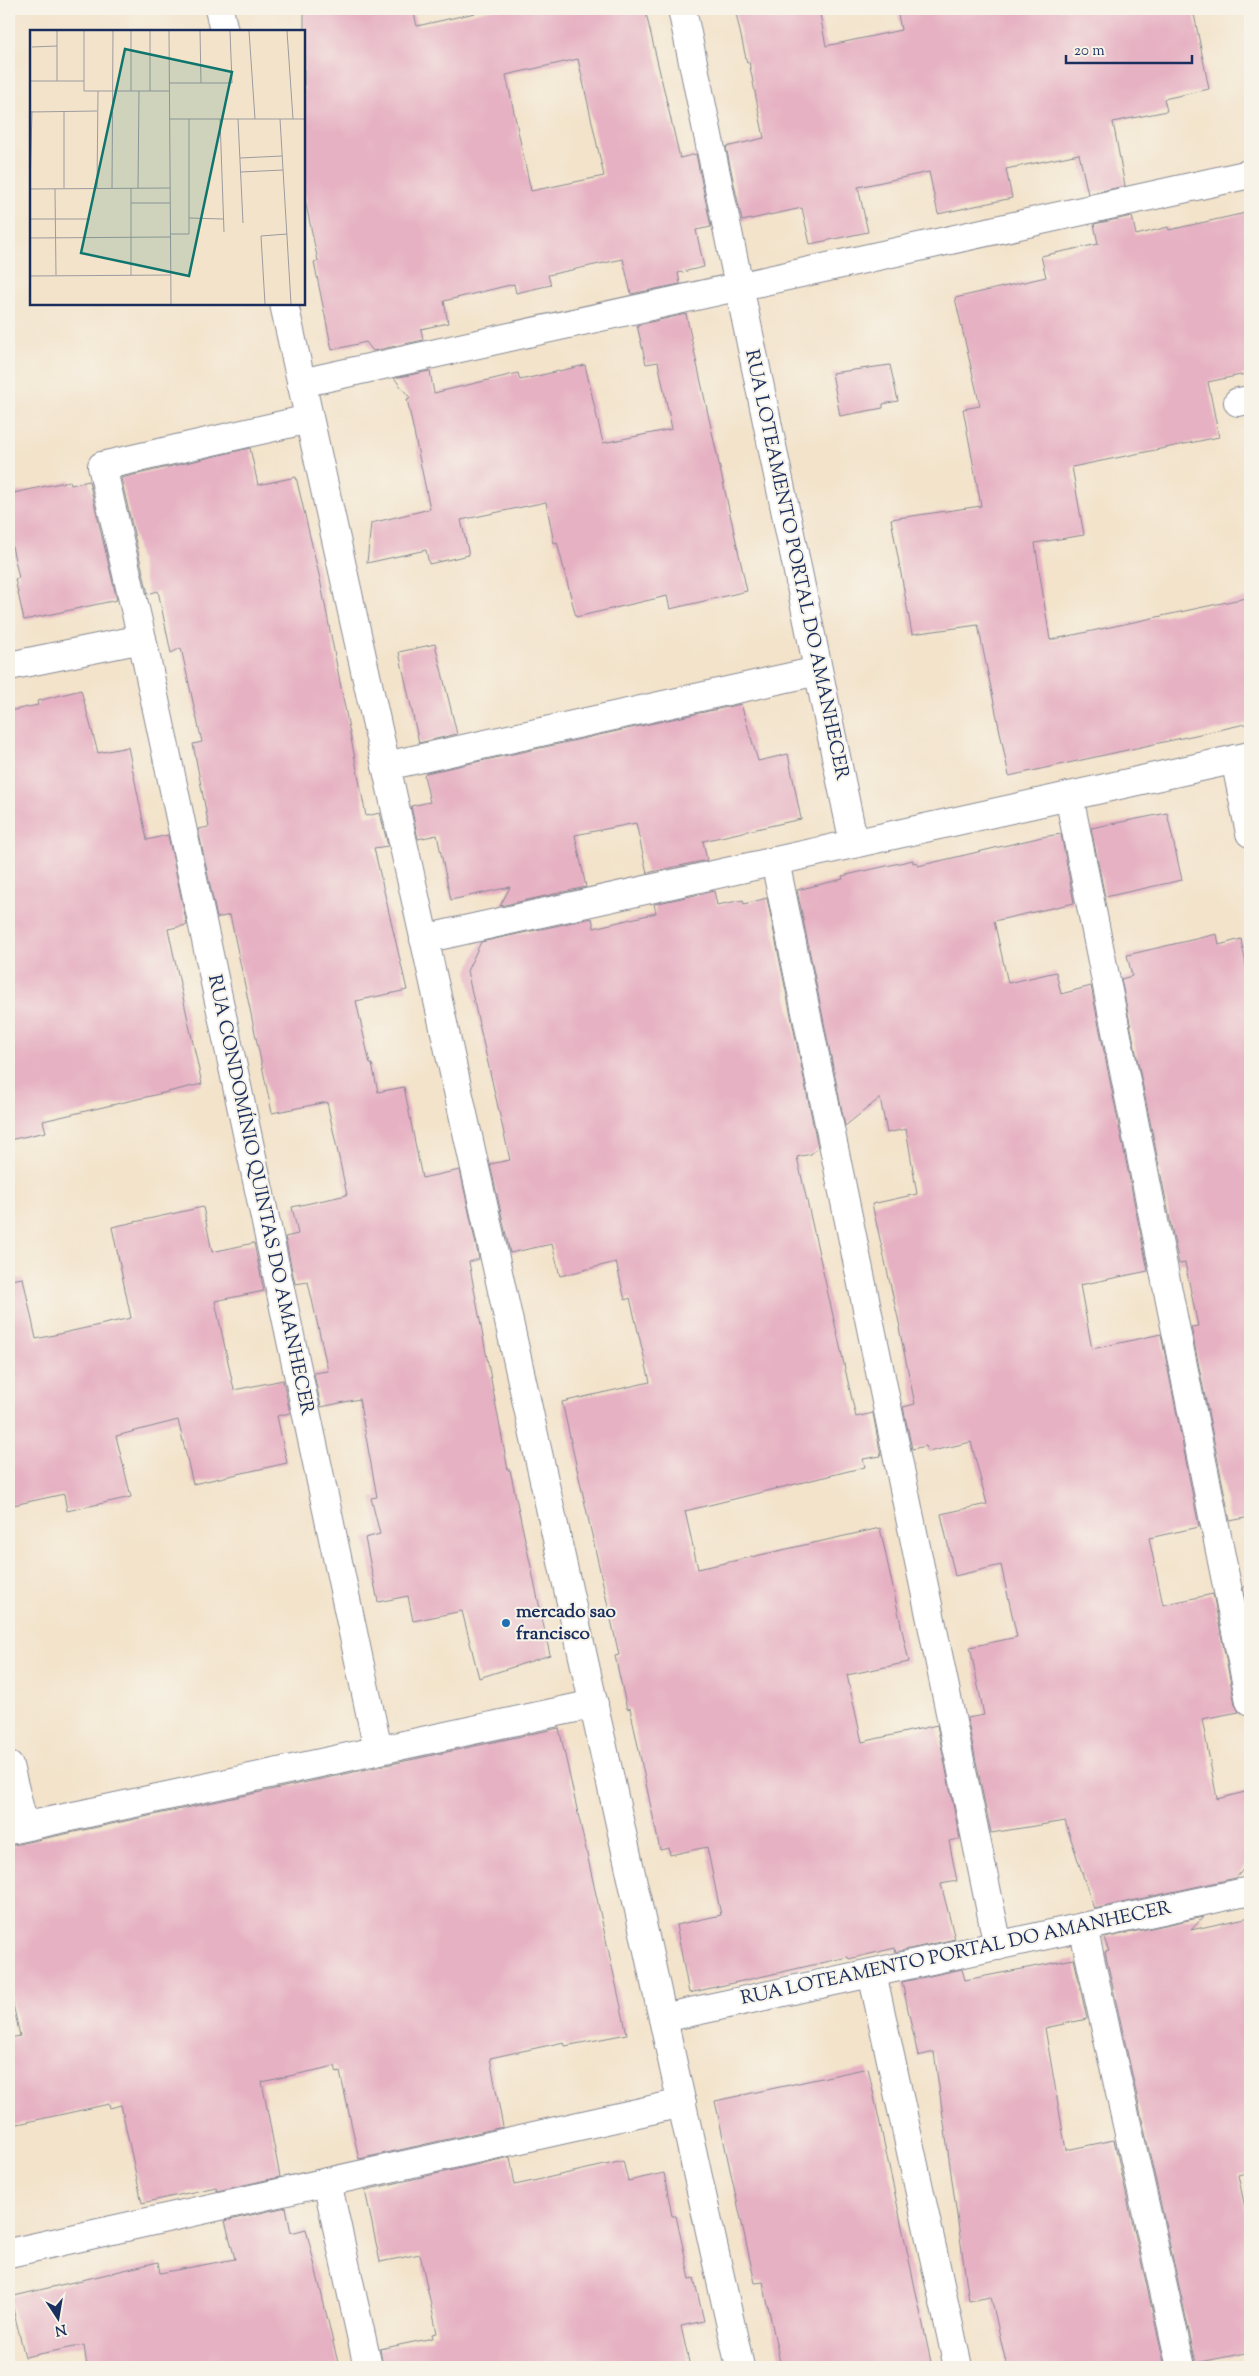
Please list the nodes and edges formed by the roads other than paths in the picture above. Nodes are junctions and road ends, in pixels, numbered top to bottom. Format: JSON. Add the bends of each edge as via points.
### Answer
{"nodes":[{"id":1,"x":219,"y":9,"type":"edge"},
{"id":2,"x":682,"y":9,"type":"edge"},
{"id":3,"x":224,"y":30,"type":"edge"},
{"id":4,"x":1250,"y":174,"type":"edge"},
{"id":5,"x":739,"y":286,"type":"junction"},
{"id":6,"x":284,"y":305,"type":"edge"},
{"id":7,"x":301,"y":383,"type":"junction"},
{"id":8,"x":309,"y":419,"type":"junction"},
{"id":9,"x":142,"y":639,"type":"junction"},
{"id":10,"x":9,"y":666,"type":"edge"},
{"id":11,"x":818,"y":671,"type":"junction"},
{"id":12,"x":1242,"y":758,"type":"edge"},
{"id":13,"x":386,"y":766,"type":"junction"},
{"id":14,"x":1069,"y":796,"type":"junction"},
{"id":15,"x":1250,"y":833,"type":"edge"},
{"id":16,"x":854,"y":844,"type":"junction"},
{"id":17,"x":775,"y":861,"type":"junction"},
{"id":18,"x":424,"y":939,"type":"junction"},
{"id":19,"x":1250,"y":1701,"type":"edge"},
{"id":20,"x":594,"y":1704,"type":"junction"},
{"id":21,"x":378,"y":1750,"type":"junction"},
{"id":22,"x":9,"y":1766,"type":"edge"},
{"id":23,"x":16,"y":1828,"type":"edge"},
{"id":24,"x":1250,"y":1891,"type":"edge"},
{"id":25,"x":1083,"y":1927,"type":"junction"},
{"id":26,"x":998,"y":1946,"type":"junction"},
{"id":27,"x":872,"y":1973,"type":"junction"},
{"id":28,"x":663,"y":2018,"type":"junction"},
{"id":29,"x":682,"y":2103,"type":"junction"},
{"id":30,"x":327,"y":2182,"type":"junction"},
{"id":31,"x":9,"y":2253,"type":"edge"},
{"id":32,"x":368,"y":2367,"type":"edge"},
{"id":33,"x":740,"y":2367,"type":"edge"},
{"id":34,"x":958,"y":2367,"type":"edge"},
{"id":35,"x":1181,"y":2367,"type":"edge"}],
"edges":[{"from":1,"to":3,"type":"street"},
{"from":2,"to":5,"type":"street","name":"RUA LOTEAMENTO PORTAL DO AMANHECER"},
{"from":4,"to":5,"type":"street"},
{"from":5,"to":7,"type":"street"},
{"from":5,"to":11,"type":"street","name":"RUA LOTEAMENTO PORTAL DO AMANHECER"},
{"from":6,"to":7,"type":"street"},
{"from":7,"to":8,"type":"street"},
{"from":8,"to":9,"type":"street","name":"RUA CONDOMÍNIO QUINTAS DO AMANHECER","via":[[102,466]]},
{"from":8,"to":13,"type":"street"},
{"from":9,"to":10,"type":"street"},
{"from":9,"to":21,"type":"street","name":"RUA CONDOMÍNIO QUINTAS DO AMANHECER"},
{"from":11,"to":13,"type":"street"},
{"from":11,"to":16,"type":"street","name":"RUA LOTEAMENTO PORTAL DO AMANHECER"},
{"from":12,"to":14,"type":"street"},
{"from":12,"to":15,"type":"street"},
{"from":13,"to":18,"type":"street"},
{"from":14,"to":16,"type":"street"},
{"from":14,"to":19,"type":"street"},
{"from":16,"to":17,"type":"street"},
{"from":17,"to":18,"type":"street"},
{"from":17,"to":26,"type":"street"},
{"from":18,"to":20,"type":"street"},
{"from":20,"to":21,"type":"street"},
{"from":20,"to":28,"type":"street"},
{"from":21,"to":23,"type":"street"},
{"from":22,"to":23,"type":"street"},
{"from":24,"to":25,"type":"street","name":"RUA LOTEAMENTO PORTAL DO AMANHECER"},
{"from":25,"to":26,"type":"street","name":"RUA LOTEAMENTO PORTAL DO AMANHECER"},
{"from":25,"to":35,"type":"street"},
{"from":26,"to":27,"type":"street","name":"RUA LOTEAMENTO PORTAL DO AMANHECER"},
{"from":27,"to":28,"type":"street","name":"RUA LOTEAMENTO PORTAL DO AMANHECER"},
{"from":27,"to":34,"type":"street"},
{"from":28,"to":29,"type":"street"},
{"from":29,"to":30,"type":"street"},
{"from":29,"to":33,"type":"street"},
{"from":30,"to":31,"type":"street"},
{"from":30,"to":32,"type":"street"}]}
